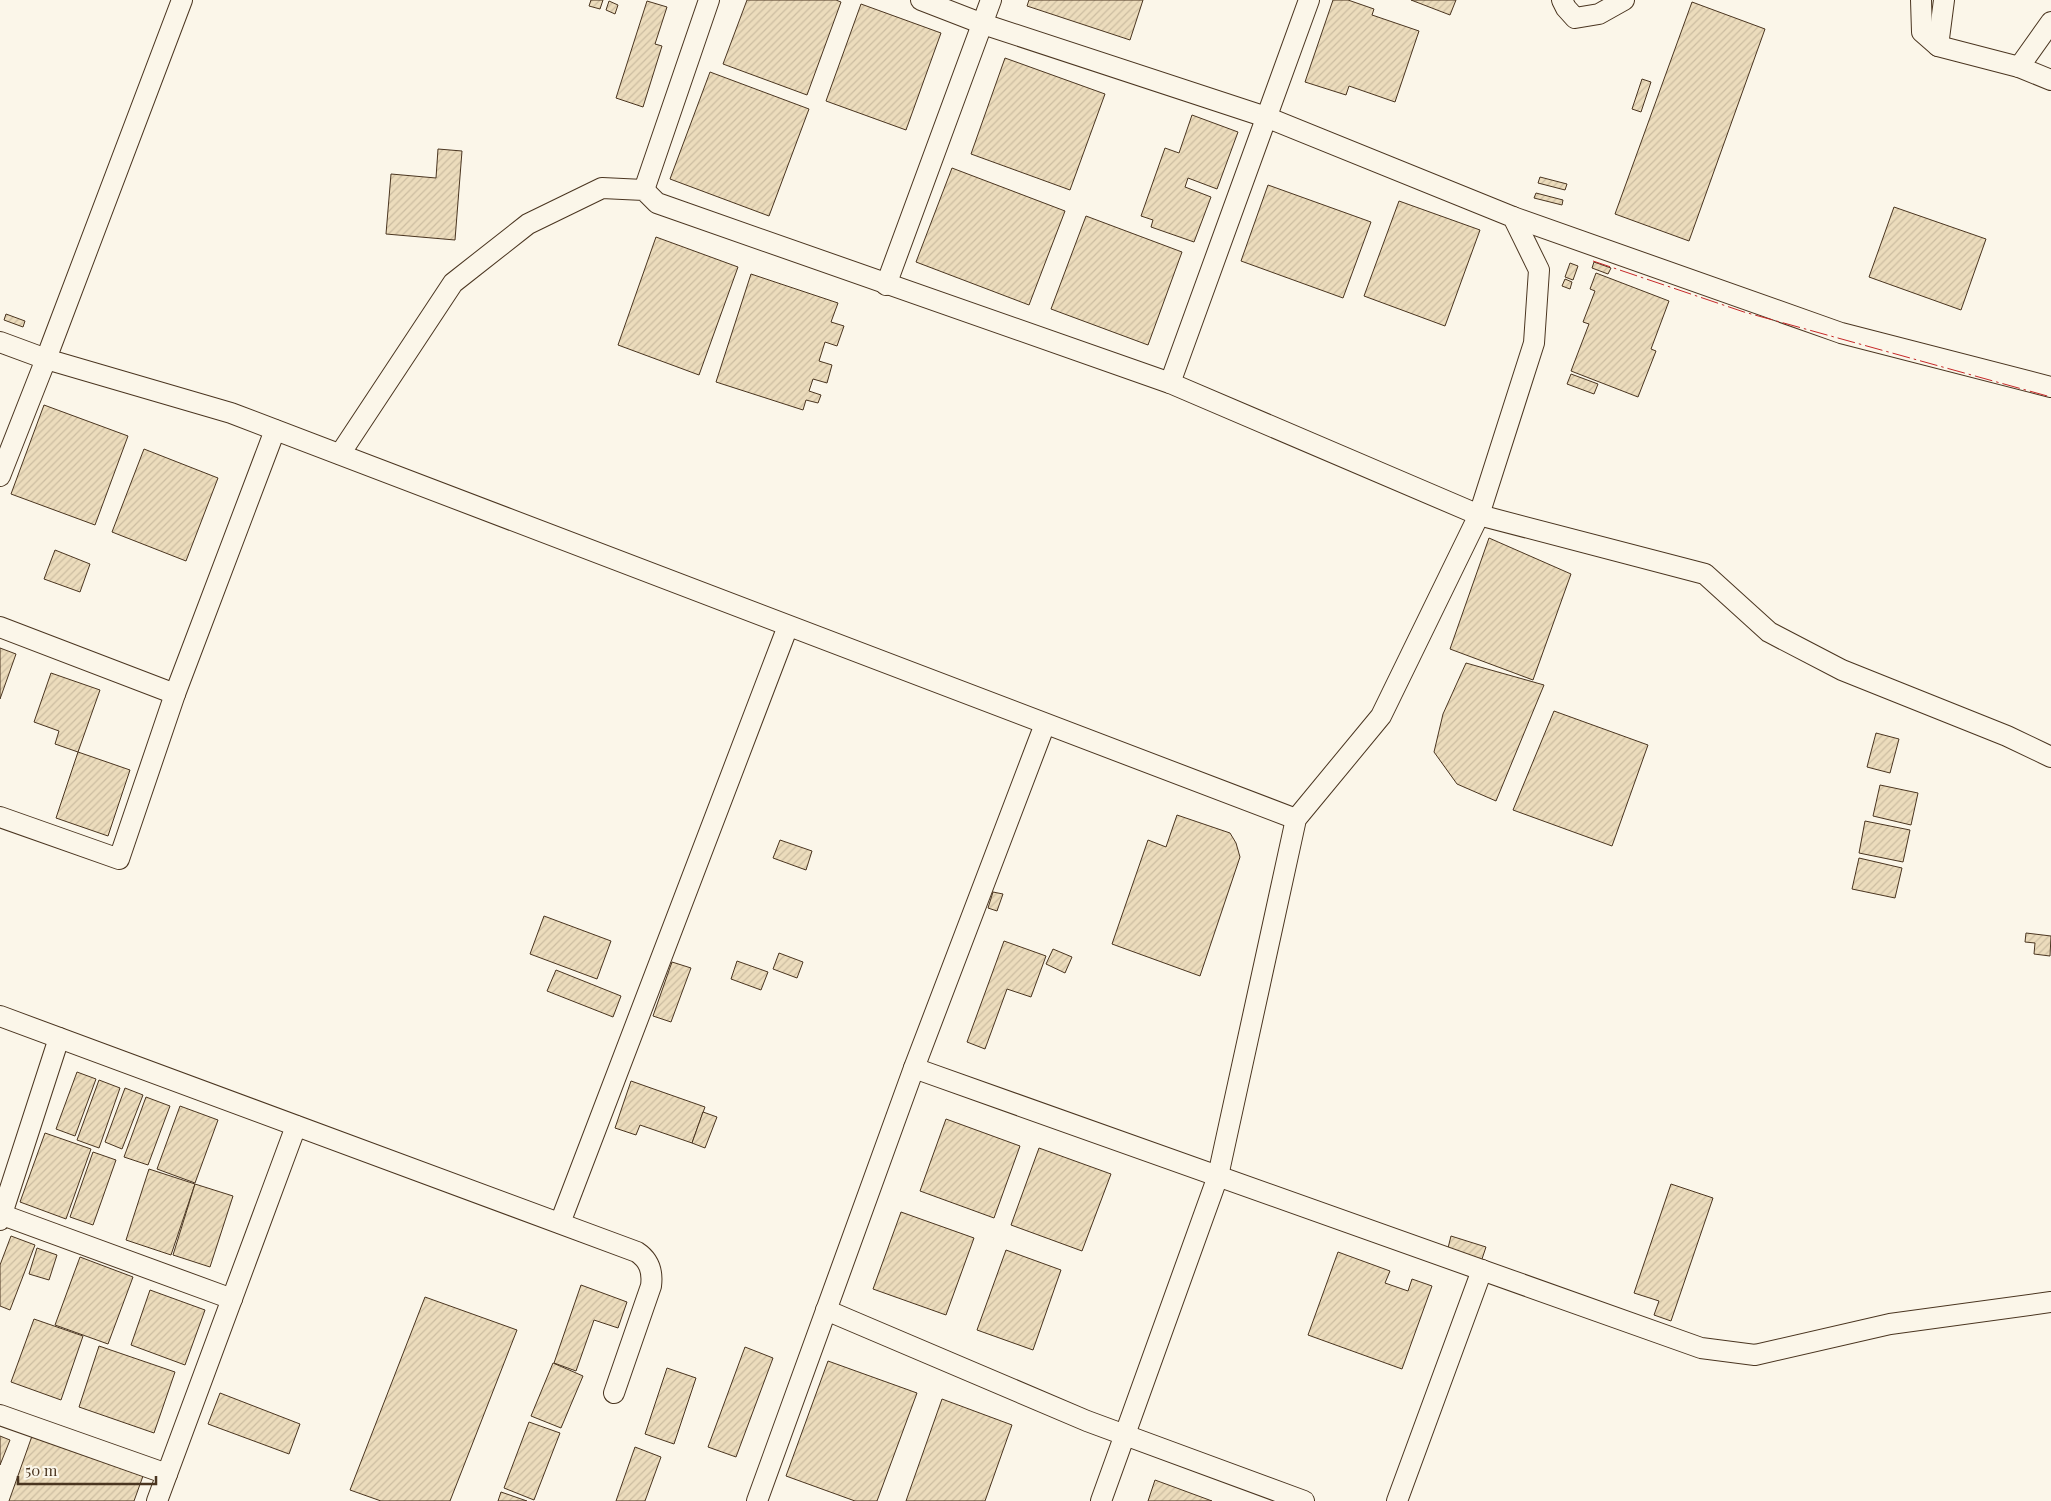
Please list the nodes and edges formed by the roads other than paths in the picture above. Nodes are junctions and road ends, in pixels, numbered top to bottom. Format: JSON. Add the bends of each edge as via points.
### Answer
{"nodes":[{"id":1,"x":182,"y":0,"type":"edge"},
{"id":2,"x":709,"y":0,"type":"edge"},
{"id":3,"x":921,"y":0,"type":"edge"},
{"id":4,"x":991,"y":0,"type":"edge"},
{"id":5,"x":1309,"y":0,"type":"edge"},
{"id":6,"x":1562,"y":0,"type":"edge"},
{"id":7,"x":1624,"y":0,"type":"edge"},
{"id":8,"x":1921,"y":0,"type":"edge"},
{"id":9,"x":1944,"y":0,"type":"edge"},
{"id":10,"x":2051,"y":22,"type":"edge"},
{"id":11,"x":983,"y":24,"type":"junction"},
{"id":12,"x":1938,"y":46,"type":"junction"},
{"id":13,"x":2020,"y":67,"type":"junction"},
{"id":14,"x":2051,"y":80,"type":"edge"},
{"id":15,"x":1266,"y":117,"type":"junction"},
{"id":16,"x":644,"y":190,"type":"junction"},
{"id":17,"x":1513,"y":217,"type":"junction"},
{"id":18,"x":886,"y":285,"type":"junction"},
{"id":19,"x":0,"y":342,"type":"edge"},
{"id":20,"x":46,"y":359,"type":"junction"},
{"id":21,"x":1170,"y":383,"type":"junction"},
{"id":22,"x":2051,"y":387,"type":"edge"},
{"id":23,"x":276,"y":430,"type":"junction"},
{"id":24,"x":340,"y":454,"type":"junction"},
{"id":25,"x":0,"y":476,"type":"edge"},
{"id":26,"x":1479,"y":515,"type":"junction"},
{"id":27,"x":788,"y":626,"type":"junction"},
{"id":28,"x":0,"y":627,"type":"edge"},
{"id":29,"x":175,"y":694,"type":"junction"},
{"id":30,"x":1044,"y":724,"type":"junction"},
{"id":31,"x":2051,"y":757,"type":"edge"},
{"id":32,"x":0,"y":817,"type":"edge"},
{"id":33,"x":1296,"y":819,"type":"junction"},
{"id":34,"x":0,"y":1016,"type":"edge"},
{"id":35,"x":59,"y":1038,"type":"junction"},
{"id":36,"x":914,"y":1068,"type":"junction"},
{"id":37,"x":296,"y":1126,"type":"junction"},
{"id":38,"x":1218,"y":1176,"type":"junction"},
{"id":39,"x":1,"y":1216,"type":"edge"},
{"id":40,"x":560,"y":1223,"type":"junction"},
{"id":41,"x":1482,"y":1270,"type":"junction"},
{"id":42,"x":232,"y":1299,"type":"junction"},
{"id":43,"x":2051,"y":1302,"type":"edge"},
{"id":44,"x":826,"y":1310,"type":"junction"},
{"id":45,"x":614,"y":1393,"type":"dead end"},
{"id":46,"x":0,"y":1415,"type":"edge"},
{"id":47,"x":1125,"y":1435,"type":"junction"},
{"id":48,"x":167,"y":1474,"type":"junction"},
{"id":49,"x":157,"y":1501,"type":"edge"},
{"id":50,"x":757,"y":1501,"type":"edge"},
{"id":51,"x":1101,"y":1501,"type":"edge"},
{"id":52,"x":1304,"y":1501,"type":"edge"},
{"id":53,"x":1397,"y":1501,"type":"edge"}],
"edges":[{"from":1,"to":20,"type":"street"},
{"from":2,"to":16,"type":"street"},
{"from":3,"to":11,"type":"street"},
{"from":4,"to":11,"type":"street"},
{"from":5,"to":15,"type":"street"},
{"from":6,"to":7,"type":"street","via":[[1575,18],[1599,14]]},
{"from":8,"to":12,"type":"street","via":[[1922,32]]},
{"from":9,"to":12,"type":"street"},
{"from":10,"to":13,"type":"street"},
{"from":11,"to":15,"type":"street"},
{"from":11,"to":18,"type":"street"},
{"from":12,"to":13,"type":"street"},
{"from":13,"to":14,"type":"street"},
{"from":15,"to":17,"type":"street"},
{"from":15,"to":21,"type":"street"},
{"from":16,"to":18,"type":"street","via":[[657,203]]},
{"from":16,"to":24,"type":"street","via":[[602,188],[528,224],[454,283]]},
{"from":17,"to":22,"type":"street","via":[[1841,333]]},
{"from":17,"to":26,"type":"street","via":[[1539,270],[1534,343]]},
{"from":18,"to":21,"type":"street"},
{"from":19,"to":20,"type":"street"},
{"from":20,"to":23,"type":"street","via":[[231,412]]},
{"from":20,"to":25,"type":"street"},
{"from":21,"to":26,"type":"street"},
{"from":23,"to":24,"type":"street"},
{"from":23,"to":29,"type":"street"},
{"from":24,"to":27,"type":"street"},
{"from":26,"to":31,"type":"street","via":[[1705,574],[1769,632],[1842,670]]},
{"from":26,"to":33,"type":"street","via":[[1381,716]]},
{"from":27,"to":30,"type":"street"},
{"from":27,"to":40,"type":"street"},
{"from":28,"to":29,"type":"street"},
{"from":29,"to":32,"type":"street","via":[[119,859]]},
{"from":30,"to":33,"type":"street"},
{"from":30,"to":36,"type":"street"},
{"from":33,"to":38,"type":"street"},
{"from":34,"to":35,"type":"street"},
{"from":35,"to":37,"type":"street"},
{"from":35,"to":39,"type":"street"},
{"from":36,"to":38,"type":"street"},
{"from":36,"to":44,"type":"street"},
{"from":37,"to":40,"type":"street"},
{"from":37,"to":42,"type":"street"},
{"from":38,"to":41,"type":"street"},
{"from":38,"to":47,"type":"street"},
{"from":39,"to":42,"type":"street"},
{"from":40,"to":45,"type":"street","via":[[636,1252],[646,1260],[652,1272],[651,1286]]},
{"from":41,"to":43,"type":"street","via":[[1701,1348],[1755,1355],[1890,1324]]},
{"from":41,"to":53,"type":"street"},
{"from":42,"to":48,"type":"street"},
{"from":44,"to":47,"type":"street"},
{"from":44,"to":50,"type":"street"},
{"from":46,"to":48,"type":"street"},
{"from":47,"to":51,"type":"street"},
{"from":47,"to":52,"type":"street"},
{"from":48,"to":49,"type":"street"}]}
